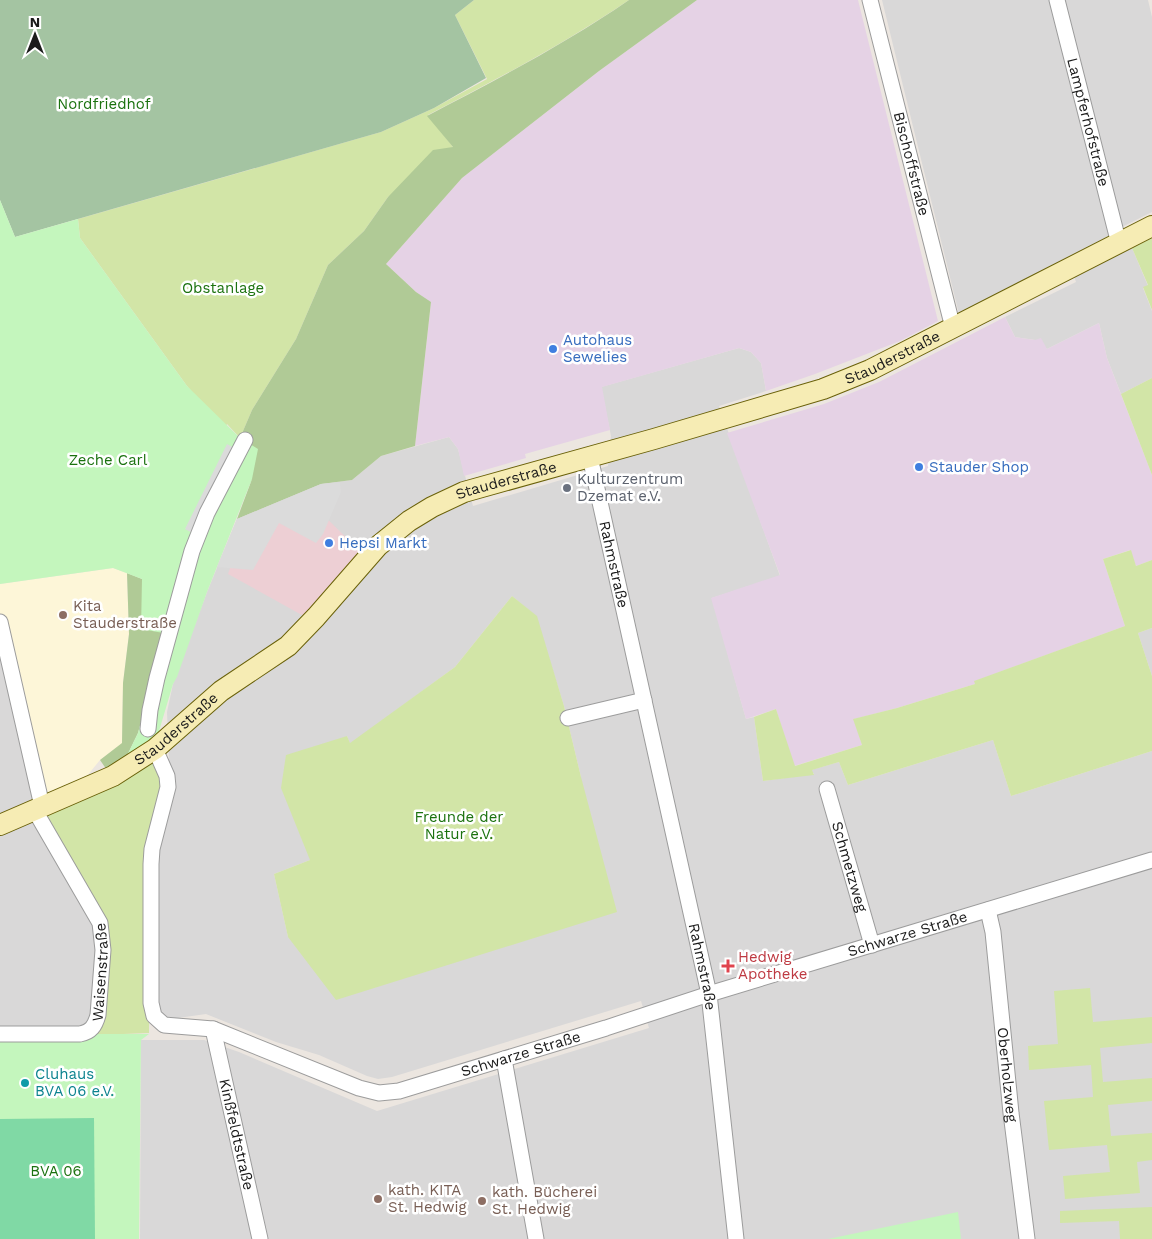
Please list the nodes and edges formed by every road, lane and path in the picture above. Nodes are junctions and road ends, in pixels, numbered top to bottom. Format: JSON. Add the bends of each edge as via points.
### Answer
{"nodes":[{"id":1,"x":870,"y":0,"type":"edge"},
{"id":2,"x":1057,"y":0,"type":"edge"},
{"id":3,"x":1152,"y":226,"type":"edge"},
{"id":4,"x":1119,"y":244,"type":"junction"},
{"id":5,"x":953,"y":328,"type":"junction"},
{"id":6,"x":245,"y":440,"type":"dead end"},
{"id":7,"x":590,"y":457,"type":"junction"},
{"id":8,"x":0,"y":622,"type":"edge"},
{"id":9,"x":6,"y":686,"type":"edge"},
{"id":10,"x":644,"y":700,"type":"junction"},
{"id":11,"x":568,"y":718,"type":"dead end"},
{"id":12,"x":148,"y":729,"type":"dead end"},
{"id":13,"x":155,"y":749,"type":"junction"},
{"id":14,"x":827,"y":788,"type":"dead end"},
{"id":15,"x":38,"y":808,"type":"junction"},
{"id":16,"x":0,"y":825,"type":"edge"},
{"id":17,"x":1152,"y":860,"type":"edge"},
{"id":18,"x":988,"y":910,"type":"junction"},
{"id":19,"x":872,"y":945,"type":"junction"},
{"id":20,"x":709,"y":994,"type":"junction"},
{"id":21,"x":213,"y":1029,"type":"junction"},
{"id":22,"x":0,"y":1034,"type":"edge"},
{"id":23,"x":504,"y":1059,"type":"junction"},
{"id":24,"x":260,"y":1239,"type":"edge"},
{"id":25,"x":536,"y":1239,"type":"edge"},
{"id":26,"x":736,"y":1239,"type":"edge"},
{"id":27,"x":1028,"y":1239,"type":"edge"}],
"edges":[{"from":1,"to":5,"type":"street","name":"Bischoffstraße"},
{"from":2,"to":4,"type":"street","name":"Lampferhofstraße"},
{"from":3,"to":4,"type":"main road","name":"Stauderstraße"},
{"from":4,"to":5,"type":"main road","name":"Stauderstraße"},
{"from":5,"to":7,"type":"main road","name":"Stauderstraße","via":[[870,370],[823,389]]},
{"from":6,"to":12,"type":"street","via":[[206,513],[192,551],[157,678]]},
{"from":7,"to":10,"type":"street","name":"Rahmstraße"},
{"from":7,"to":13,"type":"main road","name":"Stauderstraße","via":[[464,492],[410,521],[378,546],[288,646],[221,691]]},
{"from":8,"to":9,"type":"street"},
{"from":9,"to":15,"type":"street"},
{"from":10,"to":11,"type":"street"},
{"from":10,"to":20,"type":"street","name":"Rahmstraße"},
{"from":13,"to":15,"type":"main road","name":"Stauderstraße","via":[[113,776]]},
{"from":13,"to":21,"type":"street","name":"Schwarze Straße","via":[[168,781],[152,849],[152,1009],[164,1025]]},
{"from":14,"to":19,"type":"street","name":"Schmetzweg"},
{"from":15,"to":16,"type":"main road","name":"Stauderstraße"},
{"from":15,"to":22,"type":"street","name":"Waisenstraße","via":[[100,923],[103,950],[98,1015],[90,1031],[80,1034]]},
{"from":17,"to":18,"type":"street","name":"Schwarze Straße"},
{"from":18,"to":19,"type":"street","name":"Schwarze Straße"},
{"from":18,"to":27,"type":"street","name":"Oberholzweg"},
{"from":19,"to":20,"type":"street","name":"Schwarze Straße"},
{"from":20,"to":23,"type":"street","name":"Schwarze Straße"},
{"from":20,"to":26,"type":"street","name":"Rahmstraße"},
{"from":21,"to":23,"type":"street","name":"Schwarze Straße","via":[[379,1094],[399,1091]]},
{"from":21,"to":24,"type":"street","name":"Kinßfeldtstraße"},
{"from":23,"to":25,"type":"street"}]}
